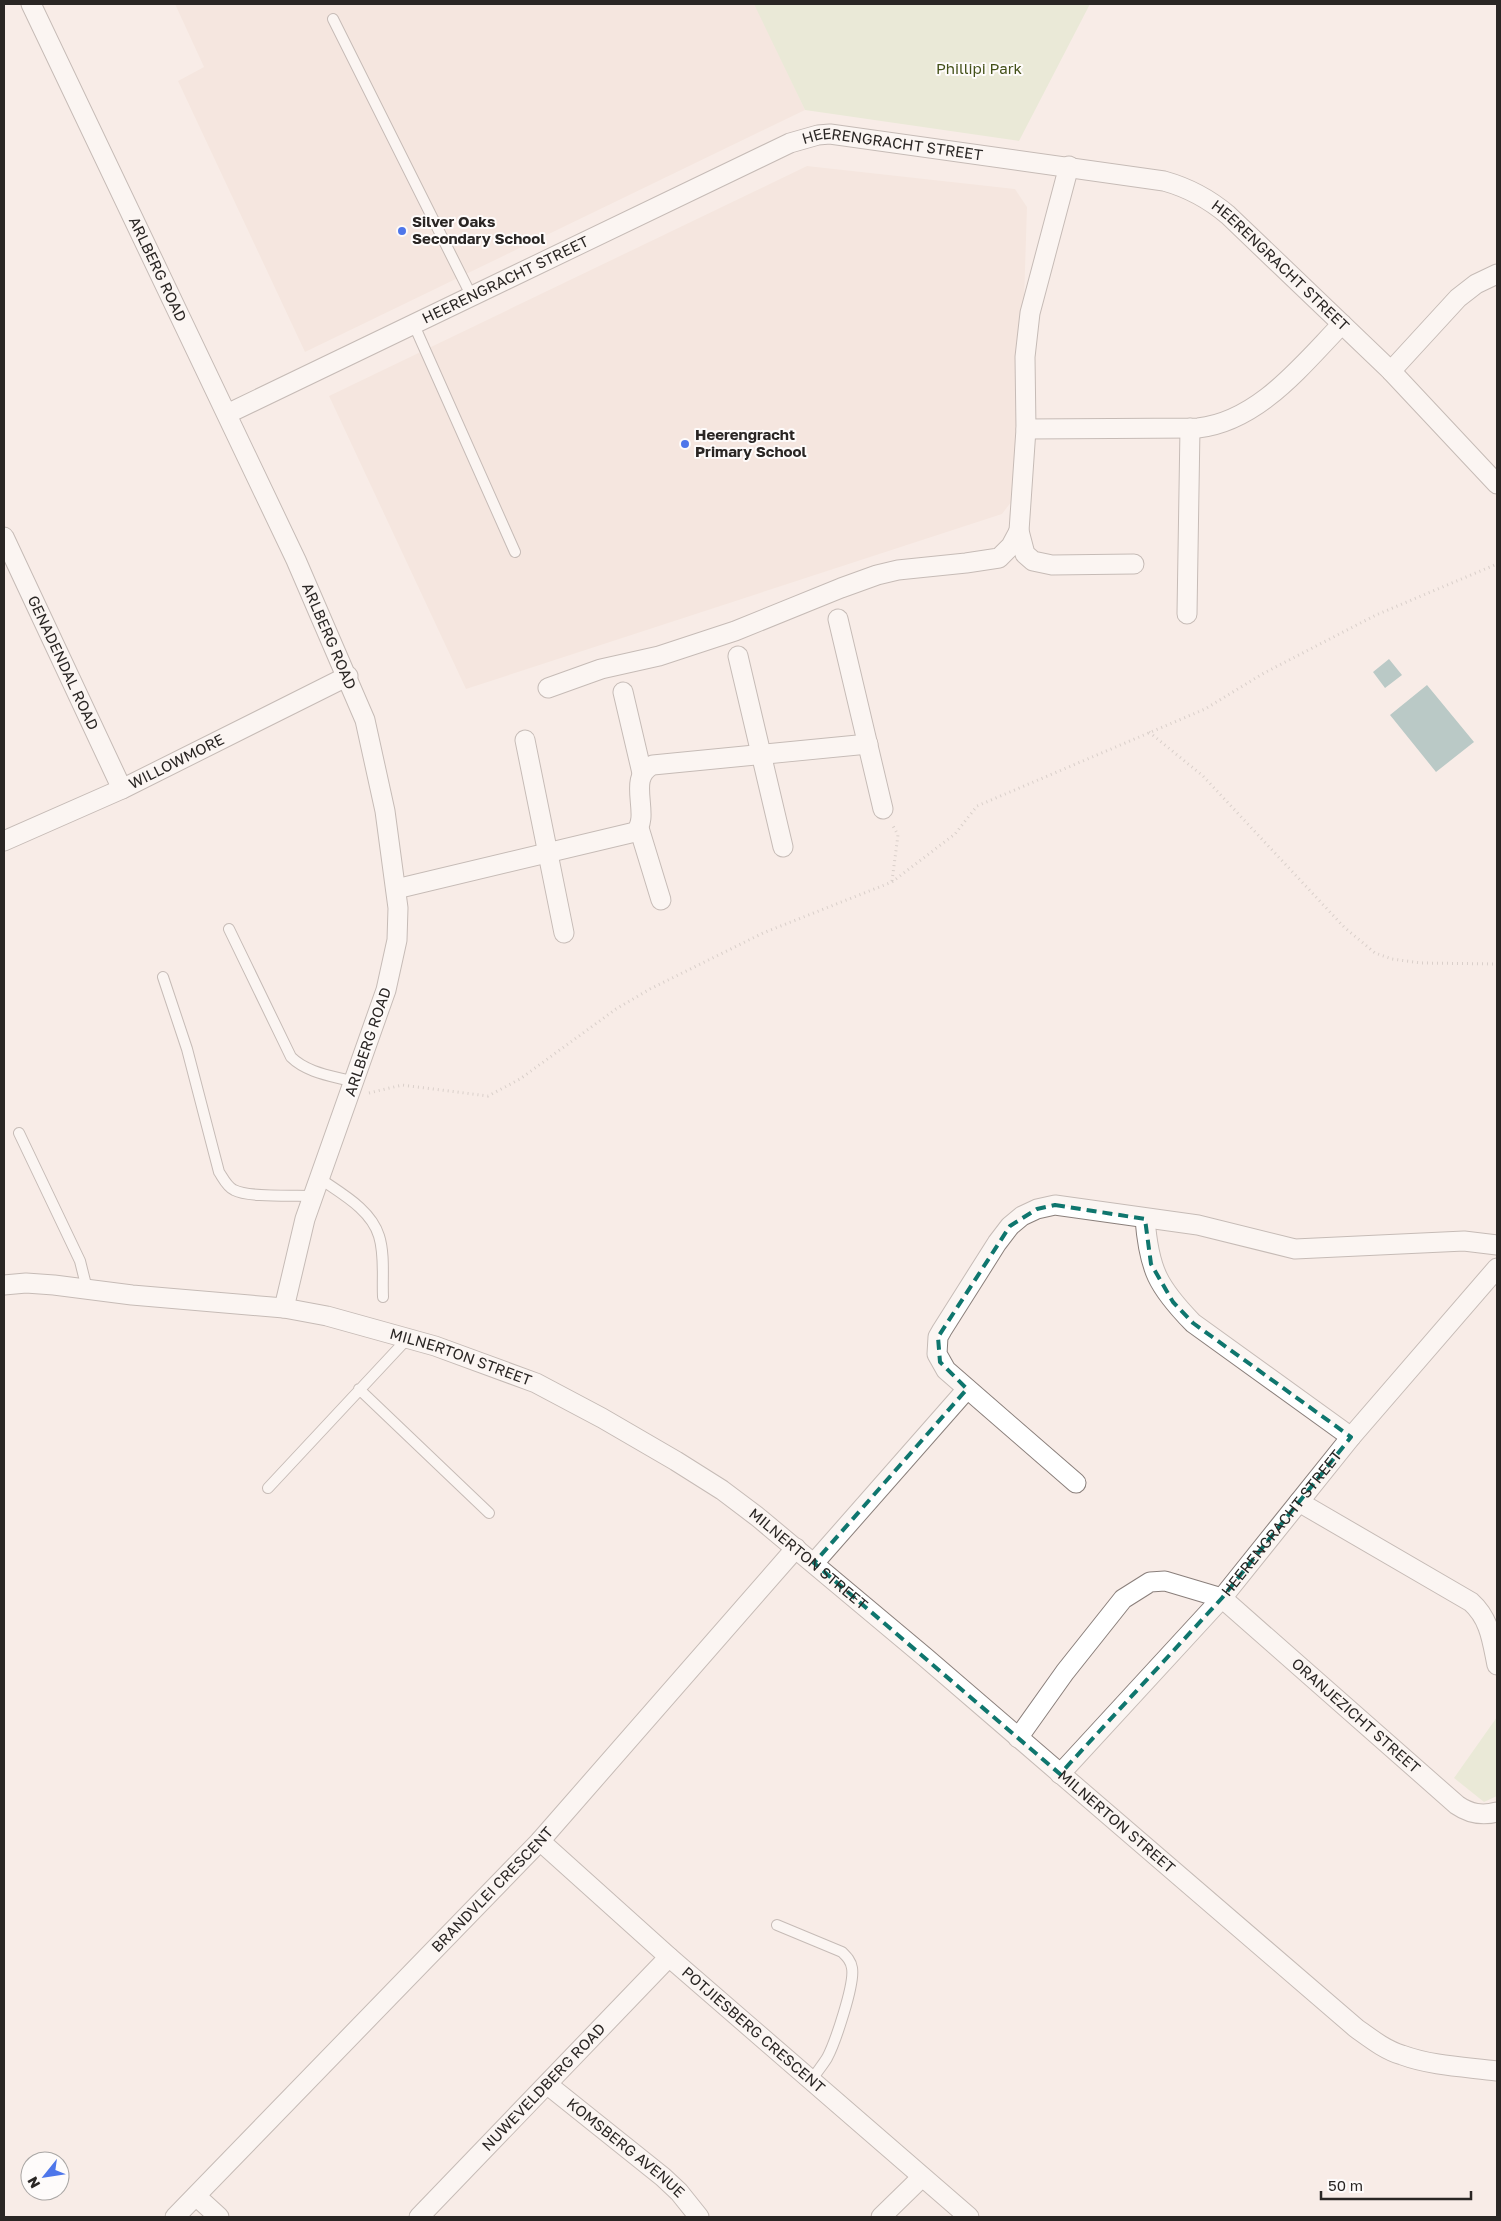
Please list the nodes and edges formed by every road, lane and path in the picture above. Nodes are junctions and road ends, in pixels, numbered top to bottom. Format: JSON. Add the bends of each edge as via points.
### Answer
{"nodes":[{"id":1,"x":30,"y":4,"type":"edge"},
{"id":2,"x":333,"y":19,"type":"dead end"},
{"id":3,"x":1069,"y":166,"type":"junction"},
{"id":4,"x":1497,"y":274,"type":"edge"},
{"id":5,"x":472,"y":297,"type":"junction"},
{"id":6,"x":1342,"y":324,"type":"junction"},
{"id":7,"x":414,"y":325,"type":"junction"},
{"id":8,"x":1391,"y":371,"type":"junction"},
{"id":9,"x":227,"y":414,"type":"junction"},
{"id":10,"x":1190,"y":428,"type":"junction"},
{"id":11,"x":1026,"y":429,"type":"junction"},
{"id":12,"x":1497,"y":484,"type":"edge"},
{"id":13,"x":1019,"y":531,"type":"junction"},
{"id":14,"x":4,"y":538,"type":"edge"},
{"id":15,"x":515,"y":552,"type":"dead end"},
{"id":16,"x":1134,"y":564,"type":"dead end"},
{"id":17,"x":1497,"y":564,"type":"edge"},
{"id":18,"x":1188,"y":614,"type":"dead end"},
{"id":19,"x":838,"y":619,"type":"dead end"},
{"id":20,"x":738,"y":656,"type":"dead end"},
{"id":21,"x":348,"y":676,"type":"junction"},
{"id":22,"x":548,"y":688,"type":"dead end"},
{"id":23,"x":623,"y":692,"type":"dead end"},
{"id":24,"x":1150,"y":732,"type":"junction"},
{"id":25,"x":525,"y":740,"type":"dead end"},
{"id":26,"x":868,"y":744,"type":"junction"},
{"id":27,"x":761,"y":754,"type":"junction"},
{"id":28,"x":642,"y":773,"type":"junction"},
{"id":29,"x":122,"y":789,"type":"junction"},
{"id":30,"x":884,"y":808,"type":"joint"},
{"id":31,"x":639,"y":828,"type":"junction"},
{"id":32,"x":4,"y":841,"type":"edge"},
{"id":33,"x":783,"y":847,"type":"dead end"},
{"id":34,"x":548,"y":853,"type":"junction"},
{"id":35,"x":892,"y":882,"type":"junction"},
{"id":36,"x":396,"y":889,"type":"junction"},
{"id":37,"x":661,"y":900,"type":"dead end"},
{"id":38,"x":229,"y":929,"type":"dead end"},
{"id":39,"x":564,"y":933,"type":"dead end"},
{"id":40,"x":1497,"y":964,"type":"edge"},
{"id":41,"x":163,"y":977,"type":"dead end"},
{"id":42,"x":352,"y":1090,"type":"junction"},
{"id":43,"x":19,"y":1133,"type":"dead end"},
{"id":44,"x":319,"y":1178,"type":"junction"},
{"id":45,"x":313,"y":1196,"type":"junction"},
{"id":46,"x":1145,"y":1219,"type":"junction"},
{"id":47,"x":1497,"y":1245,"type":"edge"},
{"id":48,"x":1497,"y":1268,"type":"edge"},
{"id":49,"x":4,"y":1284,"type":"edge"},
{"id":50,"x":87,"y":1289,"type":"junction"},
{"id":51,"x":383,"y":1297,"type":"dead end"},
{"id":52,"x":284,"y":1308,"type":"junction"},
{"id":53,"x":408,"y":1338,"type":"junction"},
{"id":54,"x":359,"y":1389,"type":"junction"},
{"id":55,"x":967,"y":1389,"type":"junction"},
{"id":56,"x":1351,"y":1437,"type":"junction"},
{"id":57,"x":1076,"y":1484,"type":"dead end"},
{"id":58,"x":268,"y":1488,"type":"dead end"},
{"id":59,"x":1299,"y":1502,"type":"junction"},
{"id":60,"x":489,"y":1513,"type":"dead end"},
{"id":61,"x":796,"y":1548,"type":"junction"},
{"id":62,"x":814,"y":1563,"type":"junction"},
{"id":63,"x":1222,"y":1598,"type":"junction"},
{"id":64,"x":1497,"y":1665,"type":"edge"},
{"id":65,"x":1018,"y":1738,"type":"junction"},
{"id":66,"x":1060,"y":1774,"type":"junction"},
{"id":67,"x":1497,"y":1812,"type":"edge"},
{"id":68,"x":540,"y":1841,"type":"junction"},
{"id":69,"x":777,"y":1924,"type":"dead end"},
{"id":70,"x":669,"y":1956,"type":"junction"},
{"id":71,"x":1497,"y":2072,"type":"edge"},
{"id":72,"x":811,"y":2081,"type":"junction"},
{"id":73,"x":548,"y":2085,"type":"junction"},
{"id":74,"x":922,"y":2177,"type":"junction"},
{"id":75,"x":196,"y":2196,"type":"junction"},
{"id":76,"x":424,"y":2216,"type":"edge"},
{"id":77,"x":175,"y":2217,"type":"edge"},
{"id":78,"x":219,"y":2217,"type":"edge"},
{"id":79,"x":699,"y":2217,"type":"edge"},
{"id":80,"x":882,"y":2217,"type":"edge"},
{"id":81,"x":969,"y":2217,"type":"edge"}],
"edges":[{"from":1,"to":9,"type":"street","name":"ARLBERG ROAD"},
{"from":2,"to":5,"type":"lane"},
{"from":3,"to":5,"type":"street","name":"HEERENGRACHT STREET","via":[[818,135],[790,143]]},
{"from":3,"to":6,"type":"street","name":"HEERENGRACHT STREET","via":[[1164,181],[1208,199],[1228,214]]},
{"from":3,"to":11,"type":"street","via":[[1030,313]]},
{"from":4,"to":8,"type":"street","via":[[1458,298]]},
{"from":5,"to":7,"type":"street","name":"HEERENGRACHT STREET"},
{"from":6,"to":8,"type":"street","name":"HEERENGRACHT STREET"},
{"from":6,"to":10,"type":"street","via":[[1290,377],[1253,407],[1214,426]]},
{"from":7,"to":9,"type":"street","name":"HEERENGRACHT STREET"},
{"from":7,"to":15,"type":"lane"},
{"from":8,"to":12,"type":"street","name":"HEERENGRACHT STREET"},
{"from":9,"to":21,"type":"street","name":"ARLBERG ROAD"},
{"from":10,"to":11,"type":"street"},
{"from":10,"to":18,"type":"street"},
{"from":11,"to":13,"type":"street"},
{"from":13,"to":16,"type":"street","via":[[1025,554],[1033,561],[1052,565]]},
{"from":13,"to":22,"type":"street","via":[[999,558],[878,575],[735,631],[659,656],[601,669]]},
{"from":14,"to":29,"type":"street","name":"GENADENDAL ROAD"},
{"from":17,"to":24,"type":"path","via":[[1376,615],[1205,709]]},
{"from":19,"to":26,"type":"street"},
{"from":20,"to":27,"type":"street"},
{"from":21,"to":29,"type":"street","name":"WILLOWMORE"},
{"from":21,"to":36,"type":"street","name":"ARLBERG ROAD","via":[[365,720],[377,770]]},
{"from":23,"to":28,"type":"street"},
{"from":24,"to":35,"type":"path","via":[[977,806],[955,834]]},
{"from":24,"to":40,"type":"path","via":[[1204,776],[1344,927],[1375,953],[1422,963]]},
{"from":25,"to":34,"type":"street"},
{"from":26,"to":27,"type":"street"},
{"from":26,"to":30,"type":"street"},
{"from":27,"to":28,"type":"street","via":[[653,765]]},
{"from":27,"to":33,"type":"street"},
{"from":28,"to":31,"type":"street"},
{"from":29,"to":32,"type":"street","name":"WILLOWMORE"},
{"from":30,"to":35,"type":"path","via":[[898,835]]},
{"from":31,"to":34,"type":"street","via":[[633,833]]},
{"from":31,"to":37,"type":"street"},
{"from":34,"to":36,"type":"street"},
{"from":34,"to":39,"type":"street"},
{"from":35,"to":42,"type":"path","via":[[763,933],[650,989],[616,1008],[520,1079],[488,1096],[402,1085]]},
{"from":36,"to":42,"type":"street","name":"ARLBERG ROAD","via":[[397,940],[390,972]]},
{"from":38,"to":42,"type":"lane","via":[[291,1057],[307,1069]]},
{"from":41,"to":45,"type":"lane","via":[[187,1049],[219,1172],[225,1181],[233,1190],[245,1194]]},
{"from":42,"to":44,"type":"street","name":"ARLBERG ROAD"},
{"from":43,"to":50,"type":"lane","via":[[67,1231],[80,1261]]},
{"from":44,"to":45,"type":"street","name":"ARLBERG ROAD"},
{"from":44,"to":51,"type":"lane","via":[[362,1210],[379,1235]]},
{"from":45,"to":52,"type":"street","name":"ARLBERG ROAD"},
{"from":46,"to":47,"type":"street","via":[[1198,1226],[1295,1249],[1464,1241]]},
{"from":46,"to":55,"type":"street","via":[[1055,1205],[1037,1209],[1010,1226],[938,1337],[940,1362]]},
{"from":46,"to":56,"type":"street","via":[[1151,1264],[1172,1302],[1193,1323]]},
{"from":48,"to":56,"type":"street","name":"HEERENGRACHT STREET"},
{"from":49,"to":50,"type":"street","name":"MILNERTON STREET"},
{"from":50,"to":52,"type":"street","name":"MILNERTON STREET"},
{"from":52,"to":53,"type":"street","name":"MILNERTON STREET"},
{"from":53,"to":54,"type":"lane"},
{"from":53,"to":61,"type":"street","name":"MILNERTON STREET","via":[[536,1383],[602,1418],[722,1490]]},
{"from":54,"to":58,"type":"lane"},
{"from":54,"to":60,"type":"lane"},
{"from":55,"to":57,"type":"street"},
{"from":55,"to":62,"type":"street"},
{"from":56,"to":59,"type":"street","name":"HEERENGRACHT STREET"},
{"from":59,"to":63,"type":"street","name":"HEERENGRACHT STREET"},
{"from":59,"to":64,"type":"street","via":[[1471,1602],[1489,1627]]},
{"from":61,"to":62,"type":"street","name":"MILNERTON STREET"},
{"from":61,"to":68,"type":"street","name":"BRANDVLEI CRESCENT"},
{"from":62,"to":65,"type":"street","name":"MILNERTON STREET"},
{"from":63,"to":65,"type":"street","via":[[1156,1580],[1133,1592],[1098,1628]]},
{"from":63,"to":66,"type":"street","name":"HEERENGRACHT STREET"},
{"from":63,"to":67,"type":"street","name":"ORANJEZICHT STREET","via":[[1457,1805],[1478,1814]]},
{"from":65,"to":66,"type":"street","name":"MILNERTON STREET"},
{"from":66,"to":71,"type":"street","name":"MILNERTON STREET","via":[[1364,2033],[1402,2055]]},
{"from":68,"to":70,"type":"street","name":"POTJIESBERG CRESCENT"},
{"from":68,"to":75,"type":"street","name":"BRANDVLEI CRESCENT"},
{"from":69,"to":72,"type":"lane","via":[[842,1952],[852,1967],[853,1976],[828,2057]]},
{"from":70,"to":72,"type":"street","name":"POTJIESBERG CRESCENT"},
{"from":70,"to":73,"type":"street","name":"NUWEVELDBERG ROAD"},
{"from":72,"to":74,"type":"street","name":"POTJIESBERG CRESCENT"},
{"from":73,"to":76,"type":"street","name":"NUWEVELDBERG ROAD"},
{"from":73,"to":79,"type":"street","name":"KOMSBERG AVENUE","via":[[663,2177]]},
{"from":74,"to":80,"type":"street"},
{"from":74,"to":81,"type":"street","name":"POTJIESBERG CRESCENT"},
{"from":75,"to":77,"type":"street","name":"BRANDVLEI CRESCENT"},
{"from":75,"to":78,"type":"street"}]}
